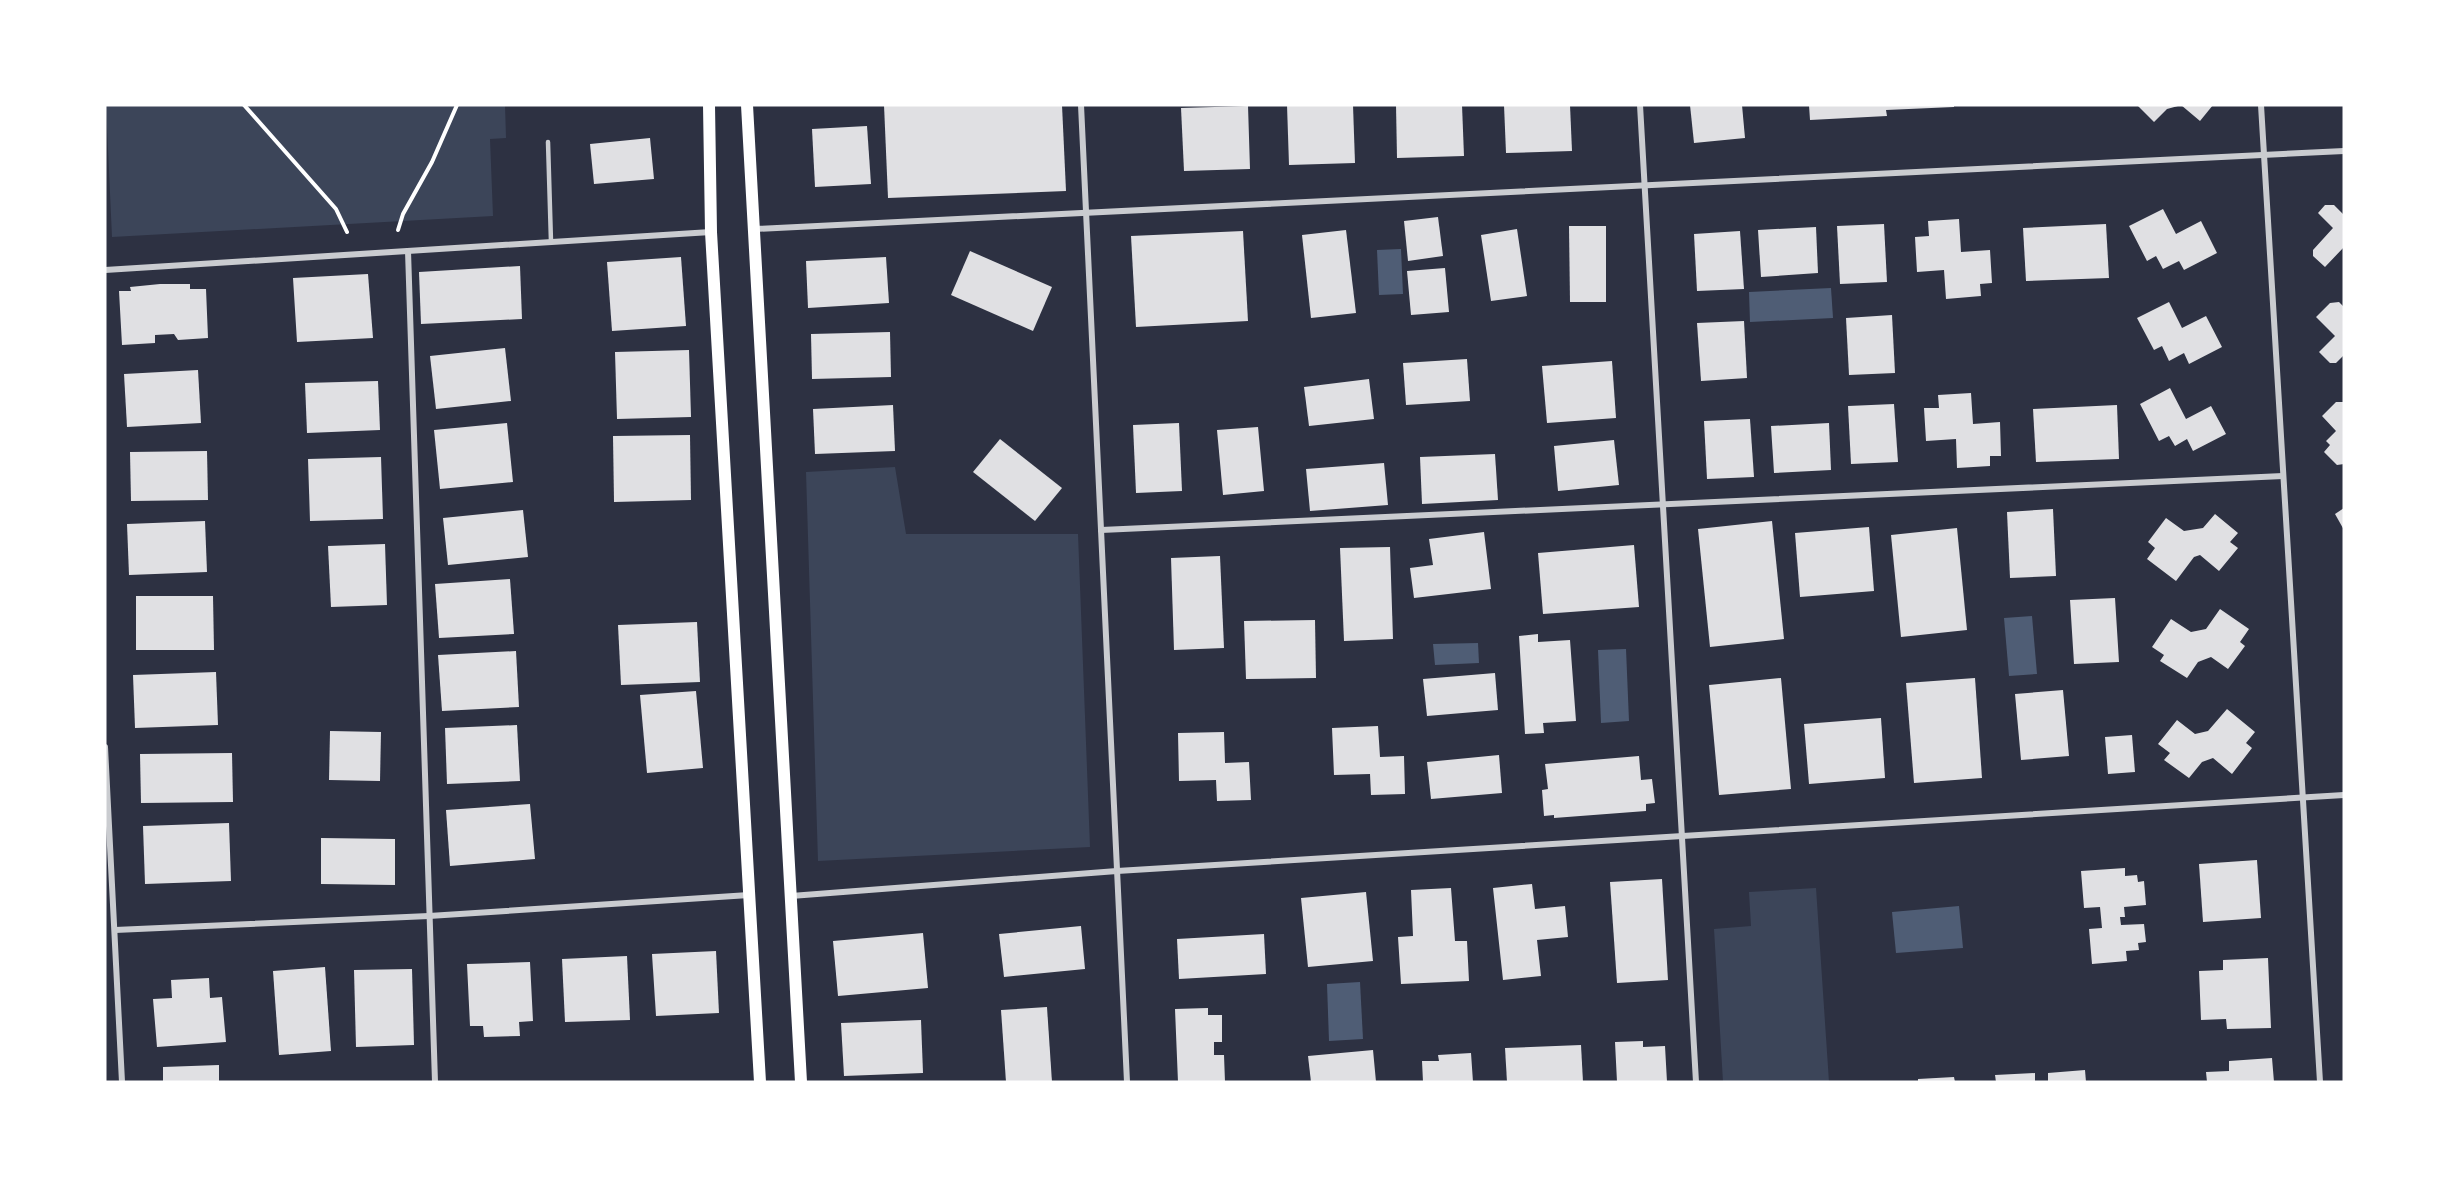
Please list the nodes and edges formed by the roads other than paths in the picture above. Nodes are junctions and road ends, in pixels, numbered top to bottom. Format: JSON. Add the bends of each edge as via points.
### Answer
{"nodes":[{"id":1,"x":709,"y":105,"type":"edge"},
{"id":2,"x":747,"y":105,"type":"edge"},
{"id":3,"x":1081,"y":105,"type":"edge"},
{"id":4,"x":1640,"y":105,"type":"edge"},
{"id":5,"x":2261,"y":105,"type":"edge"},
{"id":6,"x":548,"y":142,"type":"dead end"},
{"id":7,"x":2344,"y":151,"type":"edge"},
{"id":8,"x":2264,"y":155,"type":"junction"},
{"id":9,"x":1644,"y":185,"type":"junction"},
{"id":10,"x":1086,"y":212,"type":"junction"},
{"id":11,"x":755,"y":229,"type":"junction"},
{"id":12,"x":711,"y":232,"type":"junction"},
{"id":13,"x":551,"y":242,"type":"junction"},
{"id":14,"x":408,"y":252,"type":"junction"},
{"id":15,"x":105,"y":270,"type":"edge"},
{"id":16,"x":2283,"y":476,"type":"junction"},
{"id":17,"x":1663,"y":504,"type":"junction"},
{"id":18,"x":1101,"y":530,"type":"junction"},
{"id":19,"x":105,"y":747,"type":"edge"},
{"id":20,"x":2344,"y":795,"type":"edge"},
{"id":21,"x":2302,"y":797,"type":"junction"},
{"id":22,"x":1682,"y":836,"type":"junction"},
{"id":23,"x":1117,"y":872,"type":"junction"},
{"id":24,"x":750,"y":895,"type":"junction"},
{"id":25,"x":791,"y":896,"type":"junction"},
{"id":26,"x":429,"y":916,"type":"junction"},
{"id":27,"x":115,"y":930,"type":"junction"},
{"id":28,"x":122,"y":1082,"type":"edge"},
{"id":29,"x":435,"y":1082,"type":"edge"},
{"id":30,"x":760,"y":1082,"type":"edge"},
{"id":31,"x":801,"y":1082,"type":"edge"},
{"id":32,"x":1127,"y":1082,"type":"edge"},
{"id":33,"x":1696,"y":1082,"type":"edge"},
{"id":34,"x":2320,"y":1082,"type":"edge"}],
"edges":[{"from":1,"to":12,"type":"main road"},
{"from":2,"to":11,"type":"main road"},
{"from":3,"to":10,"type":"street"},
{"from":4,"to":9,"type":"street"},
{"from":5,"to":8,"type":"street"},
{"from":6,"to":13,"type":"lane"},
{"from":7,"to":8,"type":"street"},
{"from":8,"to":9,"type":"street"},
{"from":8,"to":16,"type":"street"},
{"from":9,"to":10,"type":"street"},
{"from":9,"to":17,"type":"street"},
{"from":10,"to":11,"type":"street"},
{"from":10,"to":18,"type":"street"},
{"from":11,"to":25,"type":"main road"},
{"from":12,"to":13,"type":"street"},
{"from":12,"to":24,"type":"main road"},
{"from":13,"to":14,"type":"street"},
{"from":14,"to":15,"type":"street"},
{"from":14,"to":26,"type":"street"},
{"from":16,"to":17,"type":"street"},
{"from":16,"to":21,"type":"street"},
{"from":17,"to":18,"type":"street"},
{"from":17,"to":22,"type":"street"},
{"from":18,"to":23,"type":"street"},
{"from":19,"to":27,"type":"street"},
{"from":20,"to":21,"type":"street"},
{"from":21,"to":22,"type":"street"},
{"from":21,"to":34,"type":"street"},
{"from":22,"to":23,"type":"street"},
{"from":22,"to":33,"type":"street"},
{"from":23,"to":25,"type":"street"},
{"from":23,"to":32,"type":"street"},
{"from":24,"to":26,"type":"street"},
{"from":24,"to":30,"type":"main road"},
{"from":25,"to":31,"type":"main road"},
{"from":26,"to":27,"type":"street"},
{"from":26,"to":29,"type":"street"},
{"from":27,"to":28,"type":"street"}]}
